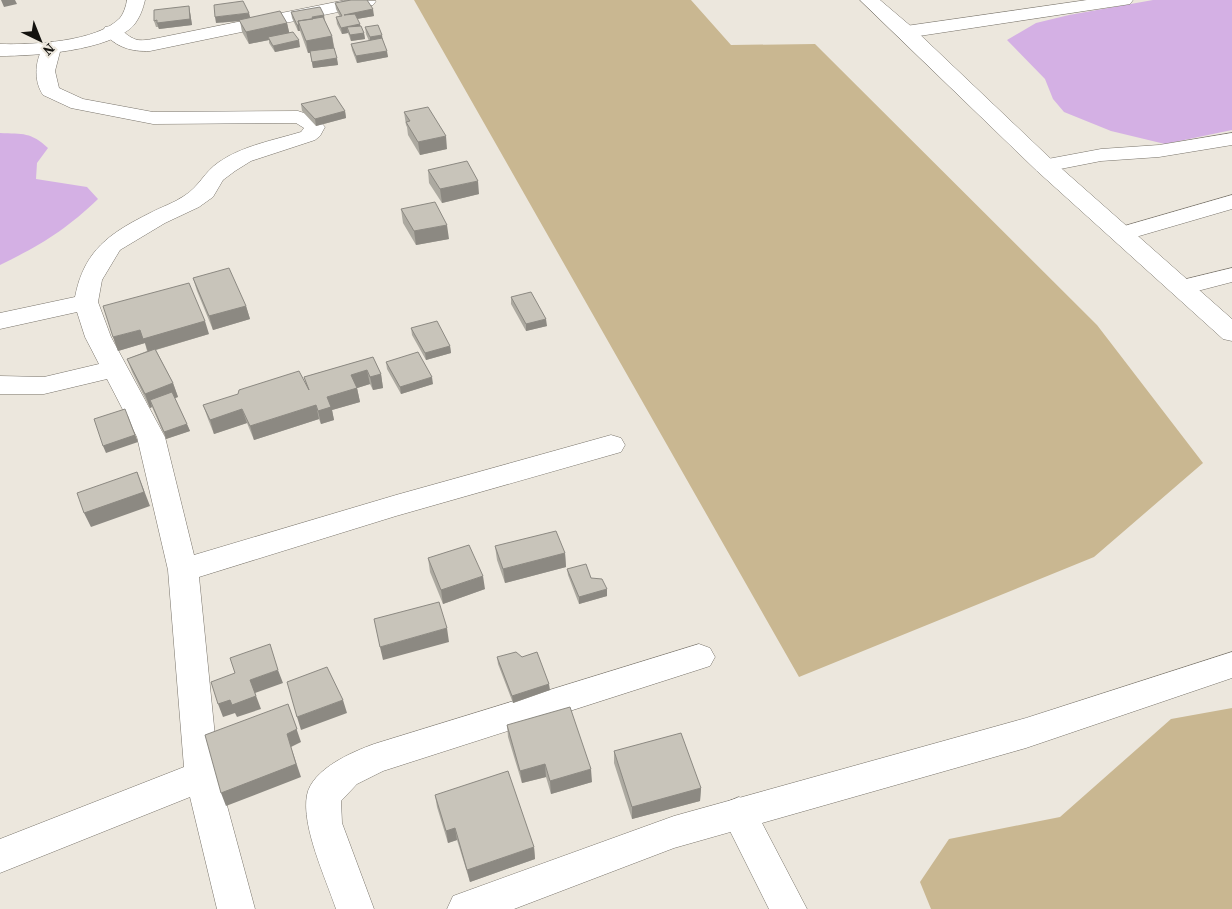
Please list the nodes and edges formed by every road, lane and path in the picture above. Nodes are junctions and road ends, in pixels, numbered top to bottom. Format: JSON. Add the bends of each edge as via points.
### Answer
{"nodes":[{"id":1,"x":136,"y":0,"type":"edge"},
{"id":2,"x":869,"y":0,"type":"edge"},
{"id":3,"x":1124,"y":0,"type":"edge"},
{"id":4,"x":368,"y":1,"type":"edge"},
{"id":5,"x":986,"y":6,"type":"dead end"},
{"id":6,"x":1000,"y":18,"type":"junction"},
{"id":7,"x":112,"y":31,"type":"junction"},
{"id":8,"x":906,"y":32,"type":"junction"},
{"id":9,"x":52,"y":48,"type":"junction"},
{"id":10,"x":0,"y":50,"type":"edge"},
{"id":11,"x":1232,"y":139,"type":"edge"},
{"id":12,"x":1045,"y":166,"type":"junction"},
{"id":13,"x":1232,"y":202,"type":"edge"},
{"id":14,"x":1122,"y":234,"type":"junction"},
{"id":15,"x":1232,"y":275,"type":"edge"},
{"id":16,"x":1182,"y":287,"type":"junction"},
{"id":17,"x":86,"y":302,"type":"junction"},
{"id":18,"x":0,"y":321,"type":"edge"},
{"id":19,"x":1232,"y":333,"type":"edge"},
{"id":20,"x":115,"y":368,"type":"junction"},
{"id":21,"x":0,"y":385,"type":"edge"},
{"id":22,"x":610,"y":445,"type":"dead end"},
{"id":23,"x":183,"y":570,"type":"junction"},
{"id":24,"x":699,"y":656,"type":"dead end"},
{"id":25,"x":1232,"y":665,"type":"edge"},
{"id":26,"x":202,"y":776,"type":"junction"},
{"id":27,"x":740,"y":813,"type":"junction"},
{"id":28,"x":0,"y":856,"type":"edge"},
{"id":29,"x":236,"y":909,"type":"edge"},
{"id":30,"x":355,"y":909,"type":"edge"},
{"id":31,"x":466,"y":909,"type":"edge"},
{"id":32,"x":788,"y":909,"type":"edge"}],
"edges":[{"from":1,"to":7,"type":"street","via":[[133,14]]},
{"from":2,"to":8,"type":"street"},
{"from":3,"to":6,"type":"street"},
{"from":4,"to":7,"type":"street","via":[[152,45],[126,44]]},
{"from":5,"to":6,"type":"street"},
{"from":6,"to":8,"type":"street"},
{"from":7,"to":9,"type":"street"},
{"from":8,"to":12,"type":"street"},
{"from":9,"to":10,"type":"street"},
{"from":9,"to":17,"type":"street","via":[[46,71],[50,90],[78,104],[154,118],[298,117],[315,127],[308,136],[244,157],[227,166],[214,176],[205,192],[191,202],[112,245],[90,280]]},
{"from":11,"to":12,"type":"street","via":[[1159,151],[1100,155]]},
{"from":12,"to":14,"type":"street"},
{"from":13,"to":14,"type":"street"},
{"from":14,"to":16,"type":"street"},
{"from":15,"to":16,"type":"street"},
{"from":16,"to":19,"type":"street"},
{"from":17,"to":18,"type":"street"},
{"from":17,"to":20,"type":"street","via":[[98,337]]},
{"from":20,"to":21,"type":"street","via":[[63,384]]},
{"from":20,"to":23,"type":"street","via":[[150,437]]},
{"from":22,"to":23,"type":"street","via":[[463,484]]},
{"from":23,"to":26,"type":"street"},
{"from":24,"to":30,"type":"street","via":[[374,759],[345,773],[324,794],[324,823]]},
{"from":25,"to":27,"type":"street","via":[[1026,733]]},
{"from":26,"to":28,"type":"street"},
{"from":26,"to":29,"type":"street"},
{"from":27,"to":31,"type":"street","via":[[674,832]]},
{"from":27,"to":32,"type":"street"}]}
